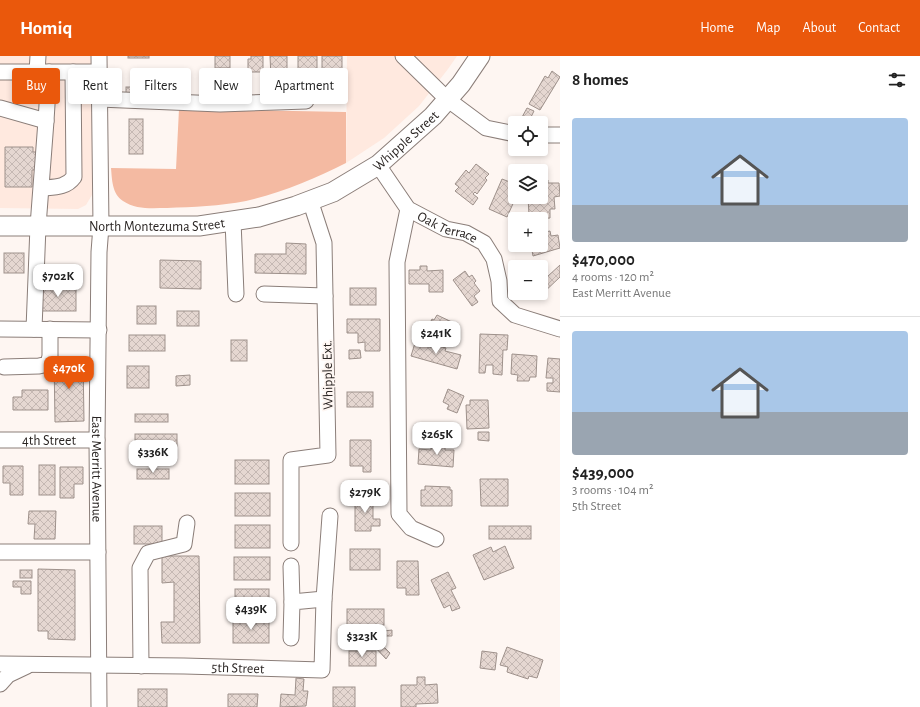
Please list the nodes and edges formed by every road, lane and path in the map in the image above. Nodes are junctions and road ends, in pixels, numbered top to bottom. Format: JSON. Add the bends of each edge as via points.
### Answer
{"nodes":[{"id":1,"x":38,"y":56,"type":"edge"},
{"id":2,"x":98,"y":56,"type":"edge"},
{"id":3,"x":403,"y":56,"type":"edge"},
{"id":4,"x":480,"y":56,"type":"edge"},
{"id":5,"x":42,"y":68,"type":"edge"},
{"id":6,"x":99,"y":68,"type":"edge"},
{"id":7,"x":0,"y":72,"type":"edge"},
{"id":8,"x":12,"y":72,"type":"edge"},
{"id":9,"x":122,"y":99,"type":"edge"},
{"id":10,"x":447,"y":99,"type":"junction"},
{"id":11,"x":260,"y":103,"type":"edge"},
{"id":12,"x":45,"y":104,"type":"edge"},
{"id":13,"x":73,"y":104,"type":"edge"},
{"id":14,"x":99,"y":104,"type":"edge"},
{"id":15,"x":0,"y":108,"type":"edge"},
{"id":16,"x":46,"y":121,"type":"junction"},
{"id":17,"x":508,"y":133,"type":"edge"},
{"id":18,"x":548,"y":135,"type":"edge"},
{"id":19,"x":560,"y":135,"type":"edge"},
{"id":20,"x":378,"y":165,"type":"junction"},
{"id":21,"x":42,"y":188,"type":"junction"},
{"id":22,"x":310,"y":200,"type":"junction"},
{"id":23,"x":408,"y":209,"type":"junction"},
{"id":24,"x":233,"y":221,"type":"junction"},
{"id":25,"x":0,"y":226,"type":"edge"},
{"id":26,"x":38,"y":226,"type":"junction"},
{"id":27,"x":101,"y":226,"type":"junction"},
{"id":28,"x":236,"y":294,"type":"dead end"},
{"id":29,"x":264,"y":294,"type":"dead end"},
{"id":30,"x":325,"y":296,"type":"junction"},
{"id":31,"x":0,"y":329,"type":"edge"},
{"id":32,"x":34,"y":329,"type":"junction"},
{"id":33,"x":50,"y":329,"type":"junction"},
{"id":34,"x":560,"y":329,"type":"edge"},
{"id":35,"x":99,"y":330,"type":"junction"},
{"id":36,"x":4,"y":367,"type":"dead end"},
{"id":37,"x":0,"y":440,"type":"edge"},
{"id":38,"x":97,"y":440,"type":"junction"},
{"id":39,"x":330,"y":516,"type":"dead end"},
{"id":40,"x":186,"y":523,"type":"dead end"},
{"id":41,"x":436,"y":539,"type":"dead end"},
{"id":42,"x":290,"y":543,"type":"dead end"},
{"id":43,"x":0,"y":552,"type":"edge"},
{"id":44,"x":98,"y":552,"type":"junction"},
{"id":45,"x":291,"y":566,"type":"dead end"},
{"id":46,"x":324,"y":599,"type":"junction"},
{"id":47,"x":292,"y":602,"type":"junction"},
{"id":48,"x":291,"y":638,"type":"dead end"},
{"id":49,"x":0,"y":664,"type":"edge"},
{"id":50,"x":30,"y":664,"type":"junction"},
{"id":51,"x":99,"y":665,"type":"junction"},
{"id":52,"x":141,"y":666,"type":"junction"},
{"id":53,"x":0,"y":684,"type":"edge"},
{"id":54,"x":99,"y":707,"type":"edge"}],
"edges":[{"from":1,"to":5,"type":"street"},
{"from":2,"to":6,"type":"street","name":"East Merritt Avenue"},
{"from":3,"to":10,"type":"street"},
{"from":4,"to":10,"type":"main road","name":"Whipple Street"},
{"from":7,"to":8,"type":"street"},
{"from":9,"to":11,"type":"street","via":[[220,104]]},
{"from":10,"to":17,"type":"street","via":[[486,128]]},
{"from":10,"to":20,"type":"main road","name":"Whipple Street","via":[[433,116]]},
{"from":12,"to":16,"type":"street"},
{"from":13,"to":21,"type":"street","via":[[74,177],[70,183]]},
{"from":14,"to":27,"type":"street","name":"East Merritt Avenue"},
{"from":15,"to":16,"type":"street"},
{"from":16,"to":21,"type":"street"},
{"from":18,"to":19,"type":"street"},
{"from":20,"to":22,"type":"main road","name":"Whipple Street","via":[[333,192]]},
{"from":20,"to":23,"type":"street","name":"Oak Terrace"},
{"from":21,"to":26,"type":"street"},
{"from":22,"to":24,"type":"main road","name":"North Montezuma Street","via":[[259,217]]},
{"from":22,"to":30,"type":"street","name":"Whipple Ext.","via":[[324,244]]},
{"from":23,"to":34,"type":"street","name":"Oak Terrace","via":[[446,229],[466,233],[484,243],[494,259],[500,301],[515,315]]},
{"from":23,"to":41,"type":"street","via":[[397,262],[399,514],[411,528]]},
{"from":24,"to":27,"type":"main road","name":"North Montezuma Street","via":[[200,226]]},
{"from":24,"to":28,"type":"street"},
{"from":25,"to":26,"type":"main road","name":"North Montezuma Street"},
{"from":26,"to":27,"type":"main road","name":"North Montezuma Street"},
{"from":26,"to":32,"type":"street"},
{"from":27,"to":35,"type":"street","name":"East Merritt Avenue"},
{"from":29,"to":30,"type":"street"},
{"from":30,"to":42,"type":"street","name":"Whipple Ext.","via":[[328,455],[290,460]]},
{"from":31,"to":32,"type":"street"},
{"from":32,"to":33,"type":"street"},
{"from":33,"to":35,"type":"street"},
{"from":33,"to":36,"type":"street","via":[[48,364]]},
{"from":35,"to":38,"type":"street","name":"East Merritt Avenue"},
{"from":37,"to":38,"type":"street","name":"4th Street"},
{"from":38,"to":44,"type":"street","name":"East Merritt Avenue"},
{"from":39,"to":46,"type":"street","name":"5th Street"},
{"from":40,"to":52,"type":"street","via":[[184,544],[148,553],[140,568]]},
{"from":43,"to":44,"type":"street"},
{"from":44,"to":51,"type":"street","name":"East Merritt Avenue"},
{"from":45,"to":47,"type":"street"},
{"from":46,"to":47,"type":"street"},
{"from":46,"to":52,"type":"street","name":"5th Street","via":[[322,670]]},
{"from":47,"to":48,"type":"street"},
{"from":49,"to":50,"type":"street","name":"5th Street"},
{"from":50,"to":51,"type":"street","name":"5th Street"},
{"from":50,"to":53,"type":"street","via":[[8,675]]},
{"from":51,"to":52,"type":"street","name":"5th Street"},
{"from":51,"to":54,"type":"street","name":"East Merritt Avenue"}]}
